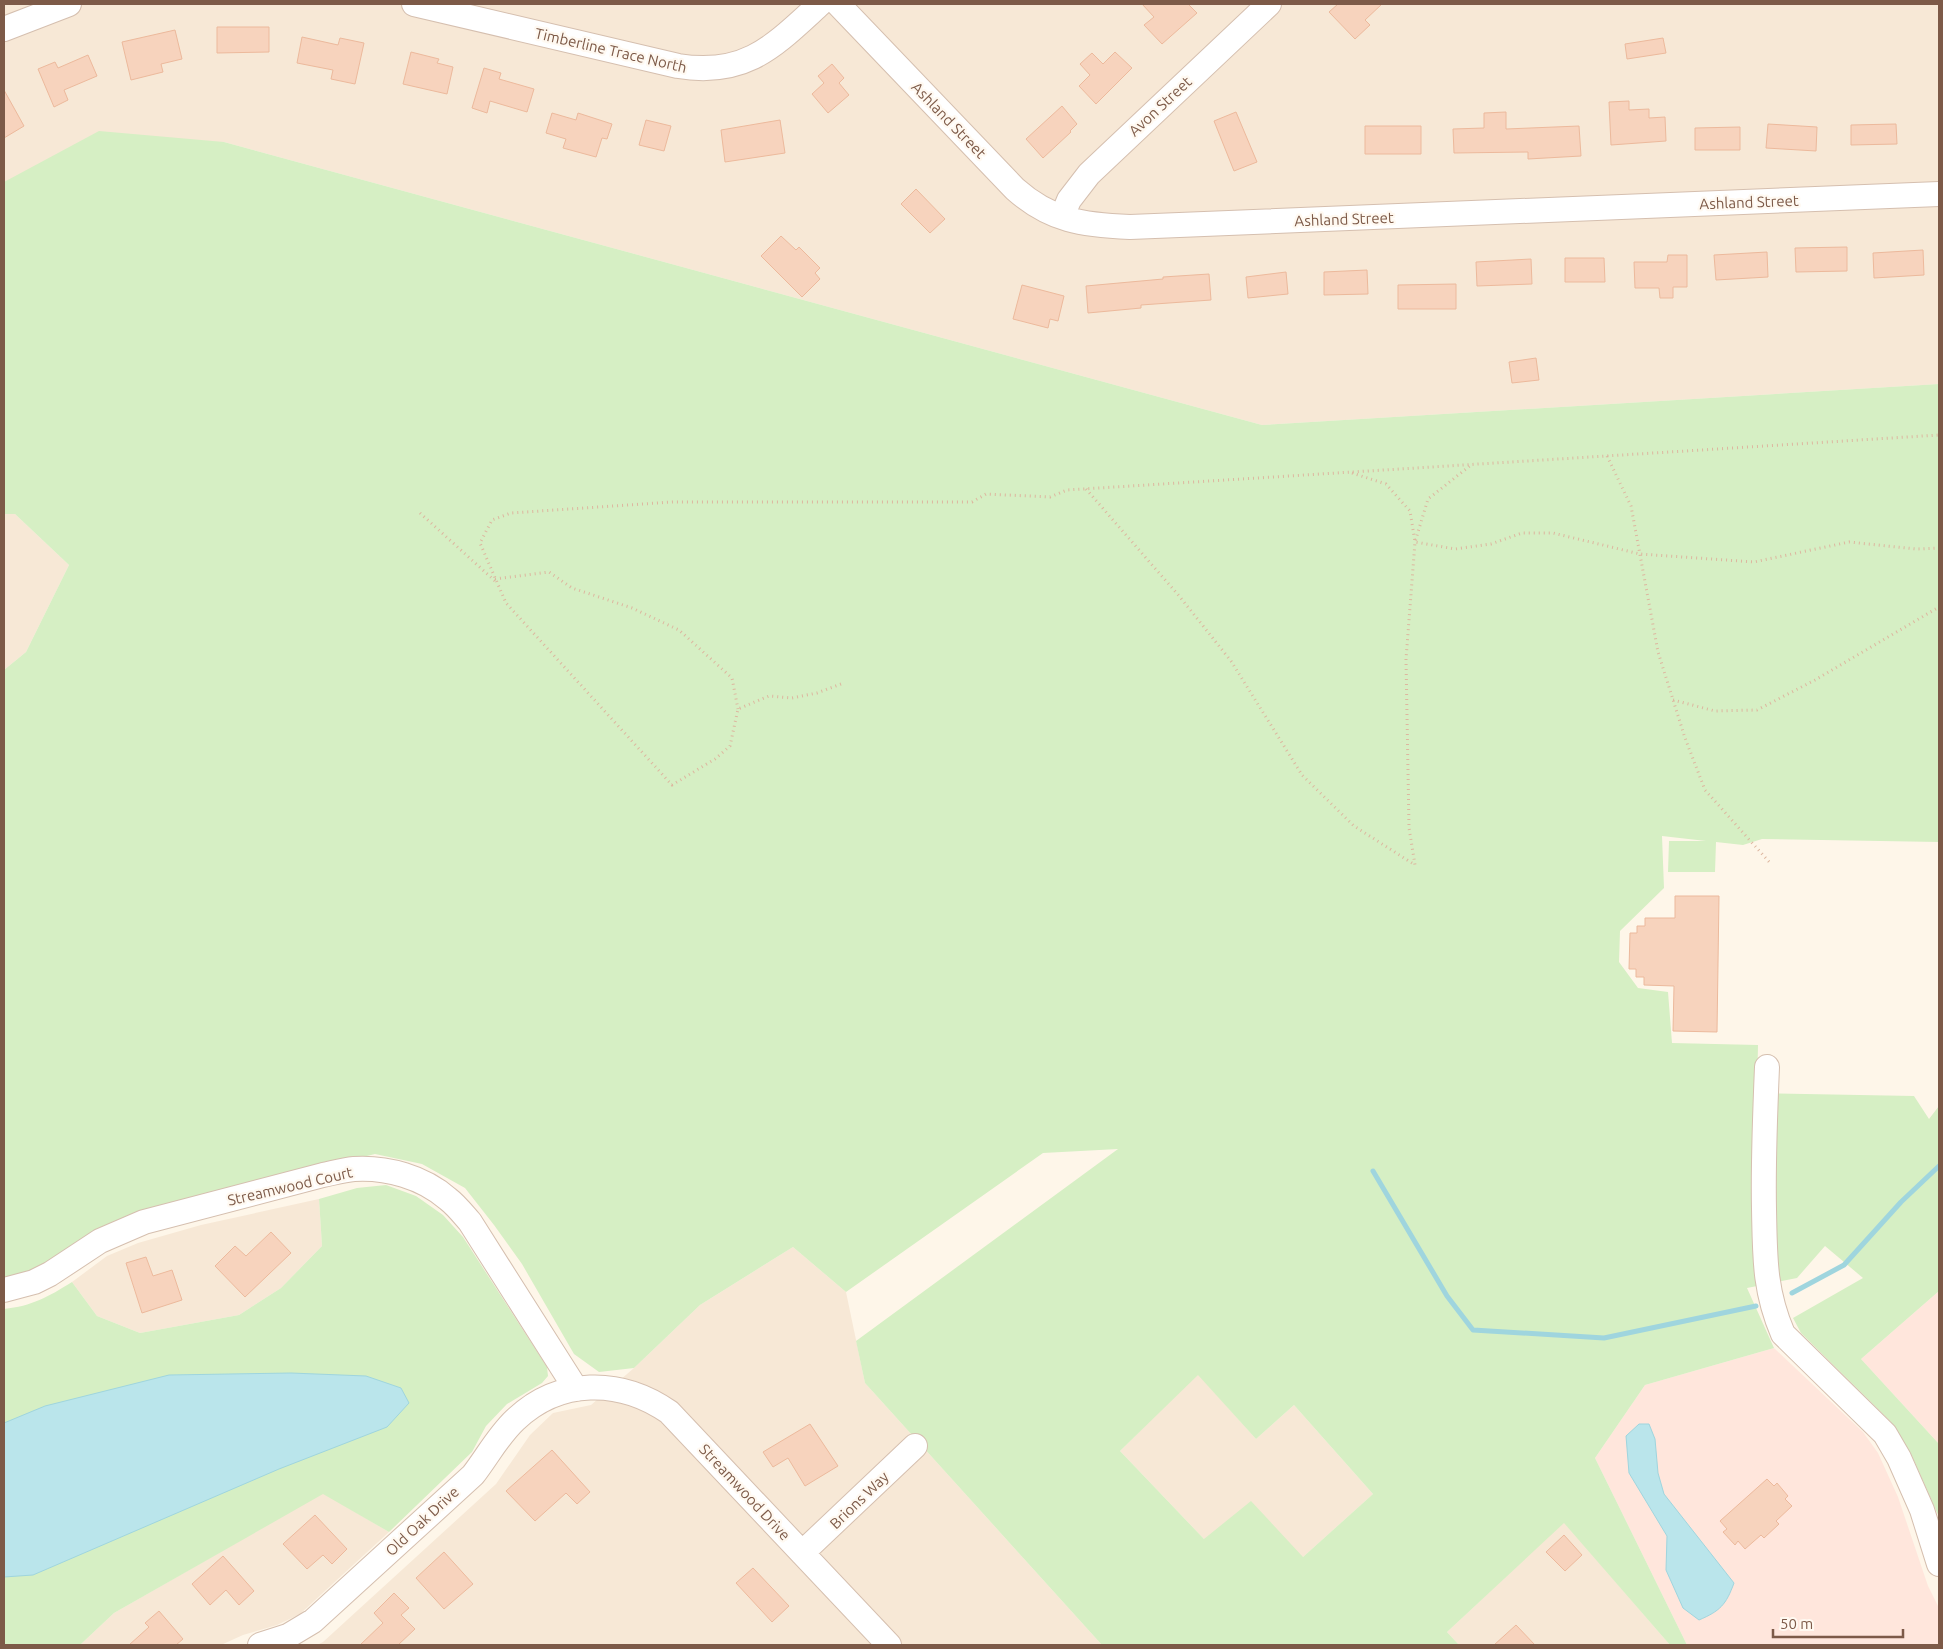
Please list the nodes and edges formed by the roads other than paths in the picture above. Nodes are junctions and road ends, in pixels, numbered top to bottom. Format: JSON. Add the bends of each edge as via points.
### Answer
{"nodes":[{"id":1,"x":69,"y":4,"type":"edge"},
{"id":2,"x":414,"y":4,"type":"edge"},
{"id":3,"x":820,"y":4,"type":"edge"},
{"id":4,"x":838,"y":4,"type":"edge"},
{"id":5,"x":1269,"y":4,"type":"edge"},
{"id":6,"x":4,"y":29,"type":"edge"},
{"id":7,"x":1939,"y":194,"type":"edge"},
{"id":8,"x":1062,"y":217,"type":"junction"},
{"id":9,"x":1768,"y":1067,"type":"dead end"},
{"id":10,"x":4,"y":1290,"type":"edge"},
{"id":11,"x":576,"y":1389,"type":"junction"},
{"id":12,"x":915,"y":1446,"type":"dead end"},
{"id":13,"x":802,"y":1554,"type":"junction"},
{"id":14,"x":1939,"y":1564,"type":"edge"},
{"id":15,"x":260,"y":1645,"type":"edge"},
{"id":16,"x":889,"y":1645,"type":"edge"}],
"edges":[{"from":1,"to":6,"type":"street"},
{"from":2,"to":3,"type":"street","name":"Timberline Trace North","via":[[678,66],[704,69],[740,63],[759,55]]},
{"from":4,"to":8,"type":"street","name":"Ashland Street","via":[[1015,189],[1045,211]]},
{"from":5,"to":8,"type":"street","name":"Avon Street","via":[[1089,174],[1069,200]]},
{"from":7,"to":8,"type":"street","name":"Ashland Street","via":[[1130,227],[1097,226]]},
{"from":9,"to":14,"type":"street","via":[[1763,1164],[1765,1273],[1775,1316],[1783,1334],[1886,1434],[1922,1510]]},
{"from":10,"to":11,"type":"street","name":"Streamwood Court","via":[[34,1282],[100,1242],[144,1222],[352,1169],[373,1169],[418,1180],[448,1199],[470,1222]]},
{"from":11,"to":13,"type":"street","name":"Streamwood Drive","via":[[616,1388],[640,1395],[661,1407],[684,1427]]},
{"from":11,"to":15,"type":"street","name":"Old Oak Drive","via":[[548,1398],[515,1420],[473,1475],[313,1621],[288,1636]]},
{"from":12,"to":13,"type":"street","name":"Brions Way"},
{"from":13,"to":16,"type":"street","name":"Streamwood Drive"}]}
